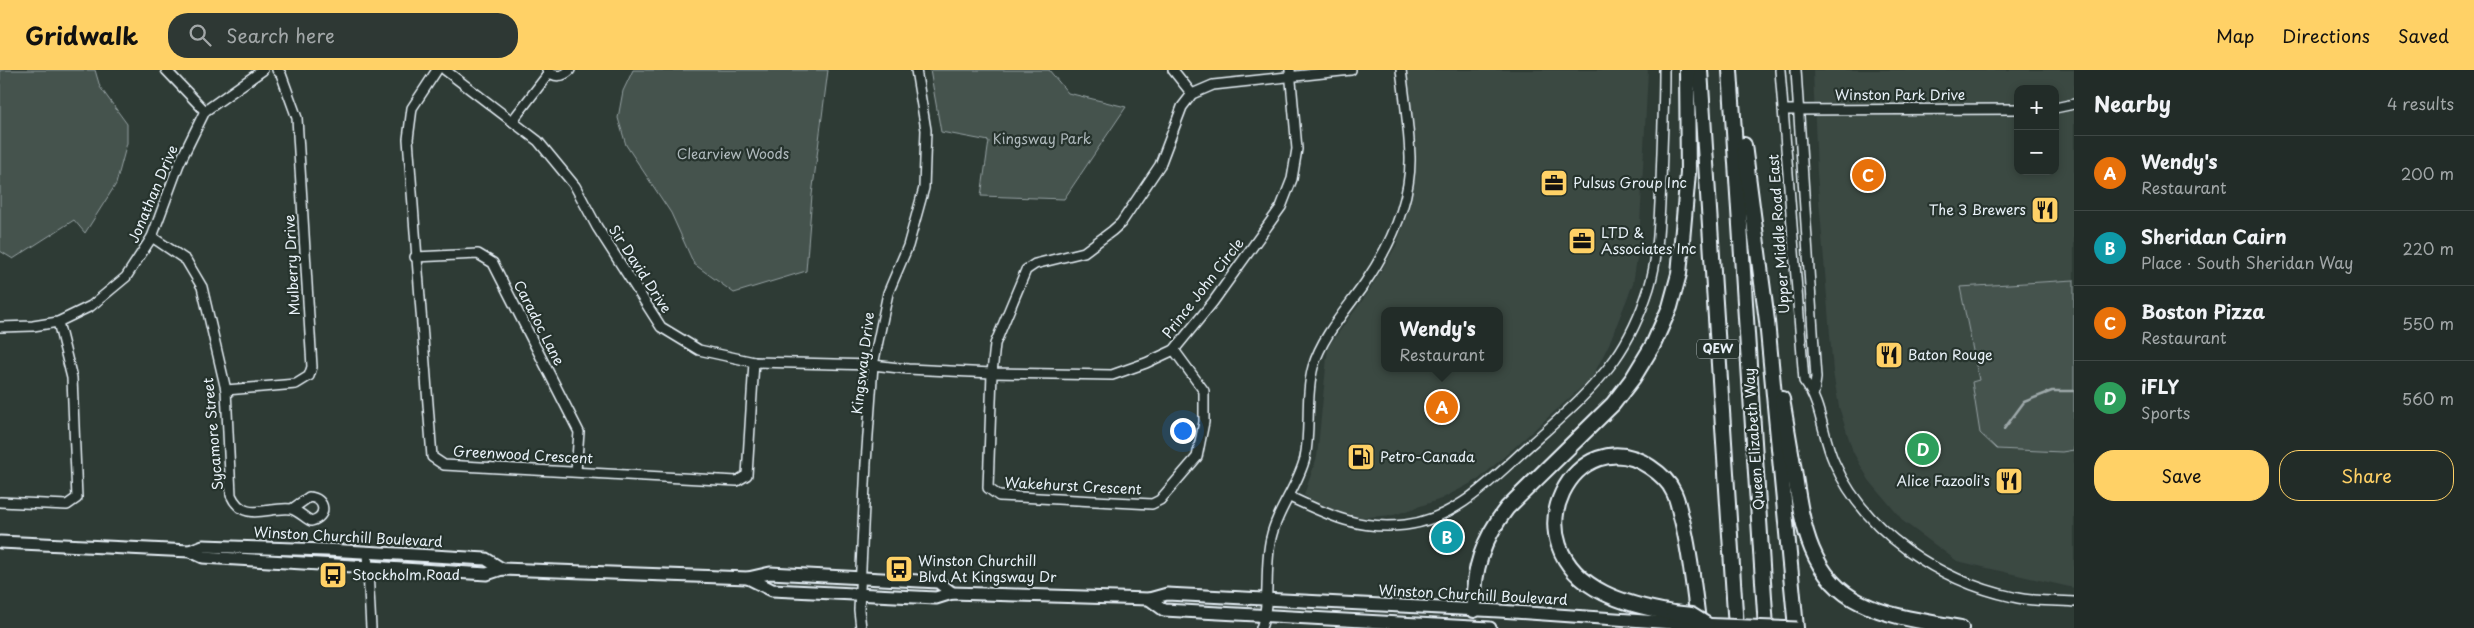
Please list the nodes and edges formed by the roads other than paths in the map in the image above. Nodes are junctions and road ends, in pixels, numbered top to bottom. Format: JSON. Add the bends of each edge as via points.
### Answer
{"nodes":[{"id":1,"x":166,"y":70,"type":"edge"},
{"id":2,"x":263,"y":70,"type":"edge"},
{"id":3,"x":277,"y":70,"type":"edge"},
{"id":4,"x":437,"y":70,"type":"edge"},
{"id":5,"x":445,"y":70,"type":"edge"},
{"id":6,"x":570,"y":70,"type":"edge"},
{"id":7,"x":916,"y":70,"type":"edge"},
{"id":8,"x":1173,"y":70,"type":"edge"},
{"id":9,"x":1352,"y":70,"type":"edge"},
{"id":10,"x":1401,"y":70,"type":"edge"},
{"id":11,"x":1664,"y":70,"type":"edge"},
{"id":12,"x":1687,"y":70,"type":"edge"},
{"id":13,"x":1700,"y":70,"type":"edge"},
{"id":14,"x":1730,"y":70,"type":"edge"},
{"id":15,"x":1780,"y":70,"type":"edge"},
{"id":16,"x":1796,"y":70,"type":"edge"},
{"id":17,"x":548,"y":71,"type":"edge"},
{"id":18,"x":1290,"y":73,"type":"edge"},
{"id":19,"x":1731,"y":86,"type":"junction"},
{"id":20,"x":1192,"y":94,"type":"junction"},
{"id":21,"x":2074,"y":104,"type":"edge"},
{"id":22,"x":2059,"y":107,"type":"edge"},
{"id":23,"x":1798,"y":109,"type":"junction"},
{"id":24,"x":2014,"y":109,"type":"edge"},
{"id":25,"x":1783,"y":110,"type":"junction"},
{"id":26,"x":205,"y":112,"type":"junction"},
{"id":27,"x":513,"y":120,"type":"junction"},
{"id":28,"x":152,"y":237,"type":"junction"},
{"id":29,"x":416,"y":257,"type":"junction"},
{"id":30,"x":58,"y":322,"type":"junction"},
{"id":31,"x":1767,"y":322,"type":"junction"},
{"id":32,"x":0,"y":327,"type":"edge"},
{"id":33,"x":1174,"y":350,"type":"junction"},
{"id":34,"x":754,"y":362,"type":"junction"},
{"id":35,"x":873,"y":365,"type":"junction"},
{"id":36,"x":992,"y":372,"type":"junction"},
{"id":37,"x":226,"y":390,"type":"junction"},
{"id":38,"x":1814,"y":392,"type":"junction"},
{"id":39,"x":576,"y":471,"type":"junction"},
{"id":40,"x":1290,"y":498,"type":"junction"},
{"id":41,"x":0,"y":502,"type":"edge"},
{"id":42,"x":292,"y":509,"type":"dead end"},
{"id":43,"x":0,"y":542,"type":"edge"},
{"id":44,"x":190,"y":551,"type":"junction"},
{"id":45,"x":368,"y":552,"type":"junction"},
{"id":46,"x":502,"y":568,"type":"junction"},
{"id":47,"x":368,"y":569,"type":"junction"},
{"id":48,"x":862,"y":577,"type":"junction"},
{"id":49,"x":748,"y":578,"type":"junction"},
{"id":50,"x":952,"y":593,"type":"junction"},
{"id":51,"x":860,"y":594,"type":"junction"},
{"id":52,"x":1265,"y":598,"type":"junction"},
{"id":53,"x":1149,"y":599,"type":"junction"},
{"id":54,"x":2074,"y":602,"type":"edge"},
{"id":55,"x":1474,"y":610,"type":"junction"},
{"id":56,"x":1265,"y":616,"type":"junction"},
{"id":57,"x":1673,"y":618,"type":"junction"},
{"id":58,"x":1703,"y":626,"type":"edge"},
{"id":59,"x":371,"y":628,"type":"edge"},
{"id":60,"x":861,"y":628,"type":"edge"},
{"id":61,"x":1261,"y":628,"type":"edge"},
{"id":62,"x":1271,"y":628,"type":"edge"},
{"id":63,"x":1476,"y":628,"type":"edge"},
{"id":64,"x":1490,"y":628,"type":"edge"},
{"id":65,"x":1736,"y":628,"type":"edge"},
{"id":66,"x":1766,"y":628,"type":"edge"},
{"id":67,"x":1796,"y":628,"type":"edge"},
{"id":68,"x":1961,"y":628,"type":"edge"}],
"edges":[{"from":1,"to":26,"type":"street"},
{"from":2,"to":26,"type":"street","name":"Jonathan Drive"},
{"from":3,"to":37,"type":"street","name":"Mulberry Drive","via":[[297,118],[312,367],[309,376],[296,384]]},
{"from":4,"to":29,"type":"street","name":"Greenwood Crescent","via":[[412,108],[408,139]]},
{"from":5,"to":27,"type":"street","name":"Sir David Drive"},
{"from":6,"to":17,"type":"street","via":[[560,76]]},
{"from":7,"to":35,"type":"street","name":"Kingsway Drive","via":[[926,130],[924,188],[908,246],[888,294]]},
{"from":8,"to":20,"type":"street"},
{"from":9,"to":18,"type":"street"},
{"from":10,"to":40,"type":"street","via":[[1410,159],[1405,197],[1395,232],[1384,255],[1325,340],[1314,366],[1309,395],[1308,440]]},
{"from":11,"to":40,"type":"street","via":[[1655,264],[1631,332],[1601,377],[1568,413],[1484,487],[1460,505],[1436,517],[1406,525],[1368,526],[1338,519]]},
{"from":12,"to":55,"type":"highway","via":[[1688,173],[1679,274],[1670,307],[1653,345],[1613,404],[1507,508],[1492,527],[1477,565]]},
{"from":13,"to":65,"type":"highway","number":"QEW"},
{"from":14,"to":19,"type":"highway","name":"Queen Elizabeth Way","number":"QEW"},
{"from":15,"to":25,"type":"street","name":"Upper Middle Road East"},
{"from":16,"to":23,"type":"street","name":"Upper Middle Road East"},
{"from":17,"to":27,"type":"street"},
{"from":18,"to":20,"type":"street","via":[[1213,85]]},
{"from":18,"to":33,"type":"street","name":"Prince John Circle","via":[[1297,149],[1292,179],[1281,206],[1213,302]]},
{"from":19,"to":31,"type":"highway","via":[[1740,117]]},
{"from":19,"to":66,"type":"highway","name":"Queen Elizabeth Way","number":"QEW"},
{"from":20,"to":36,"type":"street","via":[[1182,107],[1160,165],[1121,223],[1084,252],[1035,264],[1026,270],[995,344]]},
{"from":21,"to":22,"type":"street"},
{"from":23,"to":24,"type":"street","name":"Winston Park Drive"},
{"from":23,"to":25,"type":"street","name":"Winston Park Drive"},
{"from":23,"to":38,"type":"street","name":"Upper Middle Road East","via":[[1816,378]]},
{"from":25,"to":38,"type":"street","name":"Upper Middle Road East","via":[[1804,381]]},
{"from":26,"to":28,"type":"street","name":"Jonathan Drive","via":[[179,164]]},
{"from":27,"to":34,"type":"street","name":"Sir David Drive","via":[[538,141],[575,186],[597,227],[662,327],[699,350]]},
{"from":28,"to":30,"type":"street","name":"Jonathan Drive","via":[[134,266],[105,297]]},
{"from":28,"to":37,"type":"street","name":"Sycamore Street","via":[[186,260],[202,287]]},
{"from":29,"to":39,"type":"street","name":"Caradoc Lane","via":[[478,254],[493,263],[579,432]]},
{"from":29,"to":39,"type":"street","name":"Greenwood Crescent","via":[[432,457],[444,465]]},
{"from":30,"to":32,"type":"street","name":"Jonathan Drive"},
{"from":30,"to":41,"type":"street","via":[[72,378],[77,498],[67,505]]},
{"from":31,"to":67,"type":"highway"},
{"from":31,"to":68,"type":"highway","via":[[1774,344],[1802,520],[1816,560],[1837,587],[1862,604]]},
{"from":33,"to":36,"type":"street","name":"Prince John Circle","via":[[1112,374]]},
{"from":33,"to":36,"type":"street","name":"Wakehurst Crescent","via":[[1204,391],[1204,422],[1197,457],[1160,500],[1152,504],[999,496],[988,488]]},
{"from":34,"to":35,"type":"street","name":"Sir David Drive"},
{"from":34,"to":39,"type":"street","name":"Greenwood Crescent","via":[[747,475],[737,481]]},
{"from":35,"to":36,"type":"street","name":"Prince John Circle"},
{"from":35,"to":48,"type":"street","name":"Kingsway Drive"},
{"from":37,"to":42,"type":"street","name":"Sycamore Street","via":[[231,495],[235,504],[250,512]]},
{"from":38,"to":54,"type":"street","name":"Upper Middle Road East","via":[[1834,461],[1846,484],[1878,523],[1919,559],[1974,586],[2015,598]]},
{"from":40,"to":52,"type":"street","via":[[1271,537]]},
{"from":43,"to":44,"type":"main road","name":"Winston Churchill Boulevard"},
{"from":44,"to":45,"type":"main road","name":"Winston Churchill Boulevard","via":[[203,546]]},
{"from":44,"to":47,"type":"main road","name":"Winston Churchill Boulevard","via":[[203,557]]},
{"from":45,"to":46,"type":"main road","name":"Winston Churchill Boulevard","via":[[486,559]]},
{"from":45,"to":47,"type":"street"},
{"from":46,"to":47,"type":"main road","name":"Winston Churchill Boulevard","via":[[487,574]]},
{"from":46,"to":49,"type":"main road","name":"Winston Churchill Boulevard"},
{"from":47,"to":59,"type":"street"},
{"from":48,"to":49,"type":"main road","name":"Winston Churchill Boulevard","via":[[770,573]]},
{"from":48,"to":50,"type":"main road","name":"Winston Churchill Boulevard","via":[[938,582]]},
{"from":48,"to":51,"type":"street","name":"Kingsway Drive"},
{"from":49,"to":51,"type":"main road","name":"Winston Churchill Boulevard","via":[[772,590]]},
{"from":50,"to":51,"type":"main road","name":"Winston Churchill Boulevard","via":[[936,598]]},
{"from":50,"to":53,"type":"main road","name":"Winston Churchill Boulevard"},
{"from":51,"to":60,"type":"street","name":"Kingsway Drive"},
{"from":52,"to":53,"type":"main road","name":"Winston Churchill Boulevard","via":[[1168,594]]},
{"from":52,"to":55,"type":"main road","name":"Winston Churchill Boulevard"},
{"from":52,"to":56,"type":"street"},
{"from":53,"to":56,"type":"main road","name":"Winston Churchill Boulevard","via":[[1164,610]]},
{"from":55,"to":57,"type":"main road","name":"Winston Churchill Boulevard"},
{"from":55,"to":63,"type":"street"},
{"from":56,"to":61,"type":"street"},
{"from":56,"to":62,"type":"street"},
{"from":56,"to":63,"type":"main road","name":"Winston Churchill Boulevard"},
{"from":57,"to":58,"type":"highway","bridge":true,"via":[[1691,616]]},
{"from":57,"to":58,"type":"highway","via":[[1605,593],[1583,578],[1567,561],[1557,539],[1555,511],[1563,489],[1588,464],[1609,456],[1630,456],[1662,476],[1673,490],[1691,556]]},
{"from":58,"to":67,"type":"main road","bridge":true},
{"from":63,"to":64,"type":"main road","name":"Winston Churchill Boulevard"}]}
